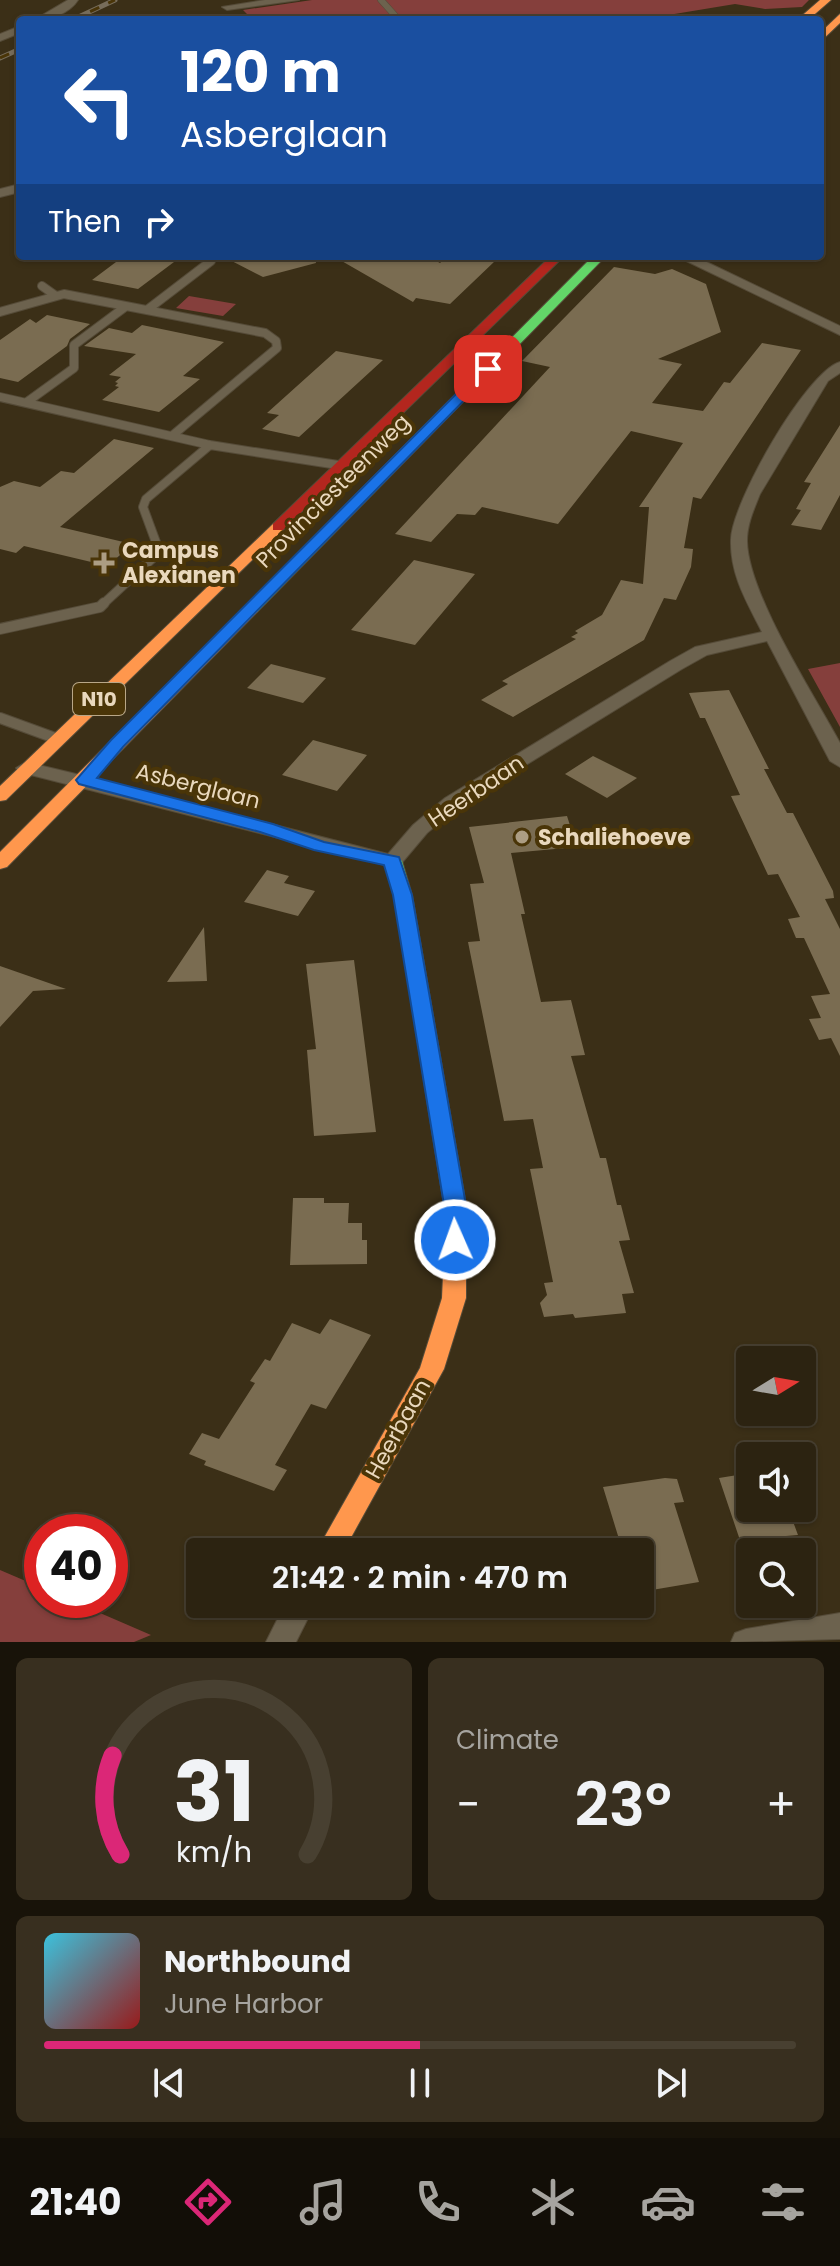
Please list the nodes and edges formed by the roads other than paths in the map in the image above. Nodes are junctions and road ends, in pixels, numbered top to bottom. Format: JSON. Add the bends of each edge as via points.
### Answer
{"nodes":[{"id":1,"x":73,"y":0,"type":"edge"},
{"id":2,"x":294,"y":0,"type":"edge"},
{"id":3,"x":381,"y":0,"type":"edge"},
{"id":4,"x":826,"y":0,"type":"edge"},
{"id":5,"x":223,"y":4,"type":"edge"},
{"id":6,"x":48,"y":16,"type":"edge"},
{"id":7,"x":395,"y":16,"type":"edge"},
{"id":8,"x":807,"y":16,"type":"edge"},
{"id":9,"x":840,"y":17,"type":"edge"},
{"id":10,"x":824,"y":35,"type":"edge"},
{"id":11,"x":212,"y":260,"type":"edge"},
{"id":12,"x":554,"y":260,"type":"edge"},
{"id":13,"x":596,"y":260,"type":"edge"},
{"id":14,"x":691,"y":260,"type":"edge"},
{"id":15,"x":42,"y":286,"type":"dead end"},
{"id":16,"x":56,"y":296,"type":"junction"},
{"id":17,"x":125,"y":307,"type":"junction"},
{"id":18,"x":147,"y":310,"type":"junction"},
{"id":19,"x":0,"y":312,"type":"edge"},
{"id":20,"x":840,"y":331,"type":"edge"},
{"id":21,"x":840,"y":366,"type":"edge"},
{"id":22,"x":0,"y":397,"type":"edge"},
{"id":23,"x":27,"y":402,"type":"junction"},
{"id":24,"x":173,"y":435,"type":"junction"},
{"id":25,"x":210,"y":445,"type":"junction"},
{"id":26,"x":340,"y":466,"type":"junction"},
{"id":27,"x":0,"y":629,"type":"edge"},
{"id":28,"x":771,"y":635,"type":"junction"},
{"id":29,"x":1,"y":717,"type":"edge"},
{"id":30,"x":57,"y":739,"type":"junction"},
{"id":31,"x":840,"y":761,"type":"edge"},
{"id":32,"x":26,"y":768,"type":"junction"},
{"id":33,"x":85,"y":780,"type":"junction"},
{"id":34,"x":0,"y":796,"type":"edge"},
{"id":35,"x":393,"y":861,"type":"junction"},
{"id":36,"x":0,"y":863,"type":"edge"},
{"id":37,"x":337,"y":1538,"type":"edge"},
{"id":38,"x":293,"y":1618,"type":"edge"},
{"id":39,"x":840,"y":1626,"type":"edge"},
{"id":40,"x":281,"y":1642,"type":"edge"},
{"id":41,"x":746,"y":1642,"type":"edge"}],
"edges":[{"from":1,"to":6,"type":"street"},
{"from":2,"to":5,"type":"street"},
{"from":3,"to":7,"type":"lane"},
{"from":4,"to":8,"type":"main road"},
{"from":9,"to":10,"type":"main road"},
{"from":11,"to":18,"type":"lane"},
{"from":12,"to":26,"type":"main road","name":"Provinciesteenweg","number":"N10"},
{"from":13,"to":33,"type":"main road","name":"Provinciesteenweg","number":"N10"},
{"from":14,"to":20,"type":"street"},
{"from":15,"to":16,"type":"lane"},
{"from":16,"to":17,"type":"lane"},
{"from":16,"to":19,"type":"lane"},
{"from":17,"to":18,"type":"lane"},
{"from":17,"to":23,"type":"lane","via":[[74,345],[74,368]]},
{"from":18,"to":24,"type":"lane","via":[[265,333],[276,341],[277,348]]},
{"from":21,"to":28,"type":"street","via":[[823,378],[747,504],[740,530],[746,584]]},
{"from":22,"to":23,"type":"lane"},
{"from":23,"to":24,"type":"lane"},
{"from":24,"to":25,"type":"lane"},
{"from":25,"to":26,"type":"lane"},
{"from":25,"to":27,"type":"lane","via":[[146,499],[143,507],[157,545],[153,558],[100,607]]},
{"from":26,"to":30,"type":"main road","name":"Provinciesteenweg","number":"N10"},
{"from":28,"to":31,"type":"street"},
{"from":28,"to":35,"type":"street","name":"Heerbaan","via":[[701,651],[676,665],[452,802]]},
{"from":29,"to":30,"type":"lane"},
{"from":30,"to":32,"type":"main road","name":"Provinciesteenweg","number":"N10"},
{"from":32,"to":33,"type":"street","name":"Asberglaan"},
{"from":32,"to":34,"type":"main road","name":"Provinciesteenweg","number":"N10"},
{"from":33,"to":35,"type":"street","name":"Asberglaan","via":[[320,846]]},
{"from":33,"to":36,"type":"main road","name":"Provinciesteenweg","number":"N10"},
{"from":35,"to":37,"type":"main road","name":"Heerbaan","via":[[456,1211],[454,1298],[432,1369]]},
{"from":38,"to":40,"type":"street"},
{"from":39,"to":41,"type":"street"}]}
